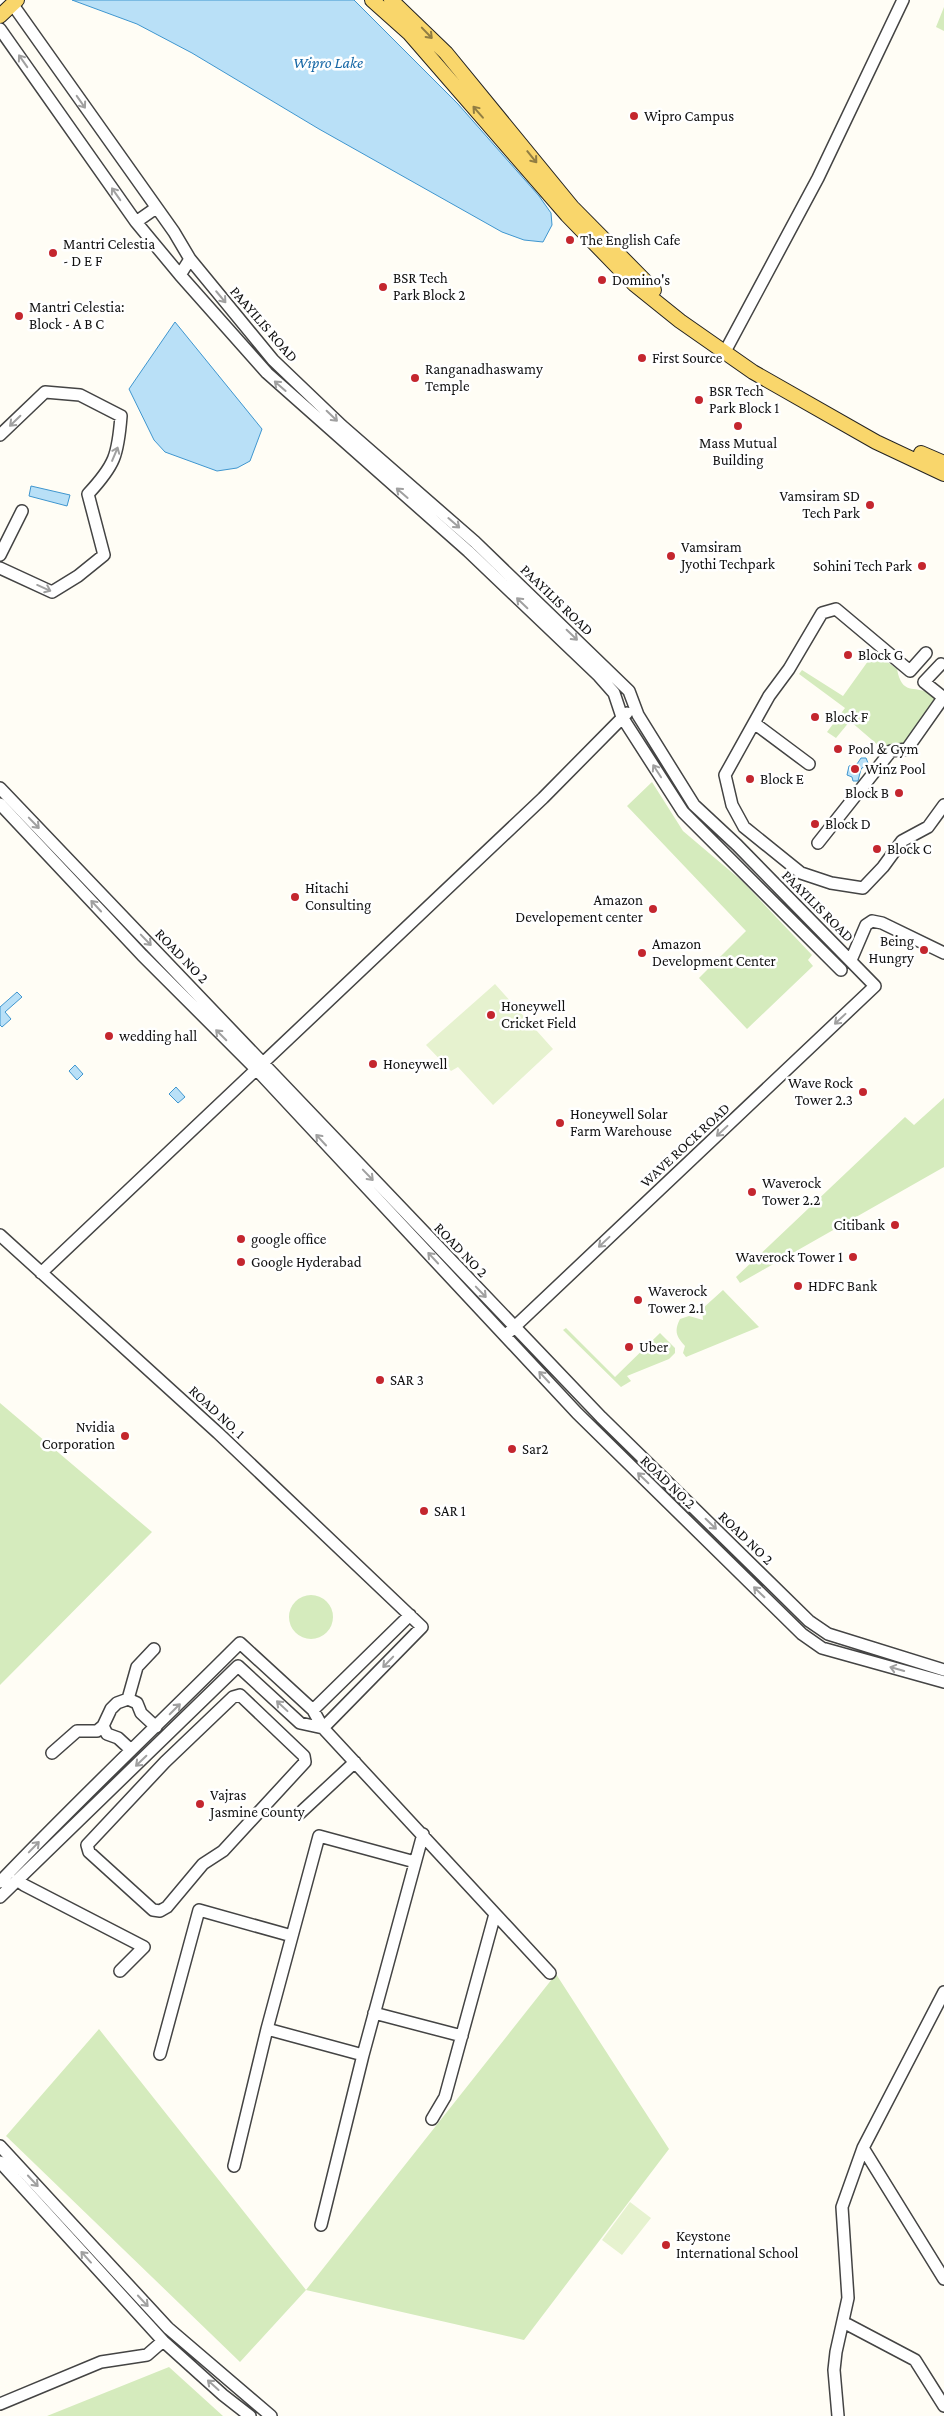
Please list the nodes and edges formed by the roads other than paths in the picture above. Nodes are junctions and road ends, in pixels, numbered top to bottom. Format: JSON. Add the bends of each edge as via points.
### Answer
{"nodes":[{"id":1,"x":372,"y":0,"type":"edge"},
{"id":2,"x":391,"y":0,"type":"edge"},
{"id":3,"x":903,"y":0,"type":"edge"},
{"id":4,"x":15,"y":2,"type":"edge"},
{"id":5,"x":0,"y":16,"type":"edge"},
{"id":6,"x":0,"y":29,"type":"edge"},
{"id":7,"x":156,"y":208,"type":"junction"},
{"id":8,"x":136,"y":222,"type":"junction"},
{"id":9,"x":190,"y":259,"type":"junction"},
{"id":10,"x":180,"y":275,"type":"junction"},
{"id":11,"x":728,"y":346,"type":"junction"},
{"id":12,"x":0,"y":435,"type":"edge"},
{"id":13,"x":944,"y":463,"type":"edge"},
{"id":14,"x":944,"y":474,"type":"edge"},
{"id":15,"x":22,"y":511,"type":"dead end"},
{"id":16,"x":0,"y":555,"type":"edge"},
{"id":17,"x":0,"y":568,"type":"edge"},
{"id":18,"x":926,"y":653,"type":"dead end"},
{"id":19,"x":940,"y":664,"type":"dead end"},
{"id":20,"x":910,"y":671,"type":"junction"},
{"id":21,"x":924,"y":682,"type":"junction"},
{"id":22,"x":944,"y":698,"type":"edge"},
{"id":23,"x":635,"y":707,"type":"junction"},
{"id":24,"x":622,"y":717,"type":"junction"},
{"id":25,"x":754,"y":723,"type":"junction"},
{"id":26,"x":809,"y":764,"type":"dead end"},
{"id":27,"x":0,"y":788,"type":"edge"},
{"id":28,"x":0,"y":804,"type":"edge"},
{"id":29,"x":694,"y":805,"type":"junction"},
{"id":30,"x":944,"y":805,"type":"edge"},
{"id":31,"x":683,"y":812,"type":"junction"},
{"id":32,"x":818,"y":843,"type":"dead end"},
{"id":33,"x":944,"y":953,"type":"edge"},
{"id":34,"x":851,"y":960,"type":"junction"},
{"id":35,"x":841,"y":970,"type":"dead end"},
{"id":36,"x":875,"y":986,"type":"joint"},
{"id":37,"x":260,"y":1066,"type":"junction"},
{"id":38,"x":0,"y":1235,"type":"edge"},
{"id":39,"x":41,"y":1273,"type":"junction"},
{"id":40,"x":515,"y":1327,"type":"junction"},
{"id":41,"x":506,"y":1336,"type":"junction"},
{"id":42,"x":577,"y":1413,"type":"joint"},
{"id":43,"x":410,"y":1616,"type":"junction"},
{"id":44,"x":154,"y":1649,"type":"dead end"},
{"id":45,"x":944,"y":1670,"type":"edge"},
{"id":46,"x":944,"y":1682,"type":"edge"},
{"id":47,"x":128,"y":1699,"type":"junction"},
{"id":48,"x":313,"y":1710,"type":"junction"},
{"id":49,"x":103,"y":1726,"type":"junction"},
{"id":50,"x":323,"y":1728,"type":"junction"},
{"id":51,"x":154,"y":1729,"type":"junction"},
{"id":52,"x":171,"y":1732,"type":"junction"},
{"id":53,"x":160,"y":1742,"type":"junction"},
{"id":54,"x":185,"y":1743,"type":"junction"},
{"id":55,"x":131,"y":1750,"type":"junction"},
{"id":56,"x":52,"y":1753,"type":"dead end"},
{"id":57,"x":173,"y":1754,"type":"junction"},
{"id":58,"x":355,"y":1762,"type":"junction"},
{"id":59,"x":300,"y":1813,"type":"dead end"},
{"id":60,"x":423,"y":1834,"type":"junction"},
{"id":61,"x":416,"y":1862,"type":"junction"},
{"id":62,"x":17,"y":1880,"type":"junction"},
{"id":63,"x":0,"y":1882,"type":"edge"},
{"id":64,"x":0,"y":1898,"type":"edge"},
{"id":65,"x":496,"y":1914,"type":"junction"},
{"id":66,"x":292,"y":1936,"type":"junction"},
{"id":67,"x":120,"y":1971,"type":"dead end"},
{"id":68,"x":550,"y":1973,"type":"dead end"},
{"id":69,"x":944,"y":1992,"type":"edge"},
{"id":70,"x":374,"y":2013,"type":"junction"},
{"id":71,"x":267,"y":2029,"type":"junction"},
{"id":72,"x":462,"y":2036,"type":"junction"},
{"id":73,"x":160,"y":2054,"type":"dead end"},
{"id":74,"x":363,"y":2055,"type":"junction"},
{"id":75,"x":432,"y":2119,"type":"dead end"},
{"id":76,"x":0,"y":2146,"type":"edge"},
{"id":77,"x":863,"y":2148,"type":"junction"},
{"id":78,"x":0,"y":2162,"type":"edge"},
{"id":79,"x":234,"y":2166,"type":"dead end"},
{"id":80,"x":321,"y":2225,"type":"dead end"},
{"id":81,"x":944,"y":2279,"type":"edge"},
{"id":82,"x":843,"y":2322,"type":"junction"},
{"id":83,"x":163,"y":2341,"type":"junction"},
{"id":84,"x":0,"y":2404,"type":"edge"},
{"id":85,"x":944,"y":2406,"type":"edge"},
{"id":86,"x":250,"y":2416,"type":"edge"},
{"id":87,"x":272,"y":2416,"type":"edge"},
{"id":88,"x":838,"y":2416,"type":"edge"}],
"edges":[{"from":14,"to":1,"type":"main road","one_way":true,"via":[[876,442],[753,372],[680,322],[634,284],[567,215],[409,33]]},
{"from":2,"to":11,"type":"main road","one_way":true,"via":[[446,53],[572,207],[640,277],[661,297]]},
{"from":3,"to":11,"type":"street","via":[[818,178]]},
{"from":4,"to":5,"type":"main road"},
{"from":4,"to":7,"type":"street","name":"PAAYILIS ROAD","one_way":true},
{"from":8,"to":6,"type":"street","name":"PAAYILIS ROAD","one_way":true},
{"from":7,"to":8,"type":"street"},
{"from":7,"to":9,"type":"street","name":"PAAYILIS ROAD"},
{"from":8,"to":10,"type":"street","name":"PAAYILIS ROAD"},
{"from":9,"to":10,"type":"street"},
{"from":9,"to":23,"type":"street","name":"PAAYILIS ROAD","one_way":true,"via":[[274,360],[342,426],[475,542],[629,691]]},
{"from":24,"to":10,"type":"street","name":"PAAYILIS ROAD","one_way":true,"via":[[614,693],[599,676],[468,551],[267,373]]},
{"from":11,"to":13,"type":"main road","via":[[862,427]]},
{"from":17,"to":12,"type":"street","one_way":true,"via":[[52,592],[104,555],[88,494],[106,475],[118,449],[121,416],[80,395],[45,392]]},
{"from":15,"to":16,"type":"street"},
{"from":18,"to":20,"type":"street"},
{"from":19,"to":21,"type":"street"},
{"from":20,"to":21,"type":"street"},
{"from":20,"to":25,"type":"street","via":[[836,609],[822,613]]},
{"from":21,"to":22,"type":"street"},
{"from":22,"to":32,"type":"street","via":[[906,749],[892,751]]},
{"from":23,"to":24,"type":"street"},
{"from":23,"to":29,"type":"street","name":"PAAYILIS ROAD"},
{"from":31,"to":24,"type":"street","name":"PAAYILIS ROAD","one_way":true},
{"from":24,"to":37,"type":"street","via":[[543,798]]},
{"from":25,"to":26,"type":"street"},
{"from":25,"to":30,"type":"street","via":[[725,775],[732,805],[744,827],[801,873],[830,883],[863,888],[902,841],[928,827]]},
{"from":27,"to":37,"type":"street","name":"ROAD NO 2","one_way":true},
{"from":37,"to":28,"type":"street","name":"ROAD NO 2","one_way":true,"via":[[142,955]]},
{"from":29,"to":31,"type":"street"},
{"from":29,"to":34,"type":"street","name":"PAAYILIS ROAD"},
{"from":31,"to":35,"type":"street","name":"PAAYILIS ROAD"},
{"from":33,"to":34,"type":"street","via":[[872,921],[866,925]]},
{"from":34,"to":36,"type":"street","name":"PAAYILIS ROAD"},
{"from":36,"to":40,"type":"street","name":"WAVE ROCK ROAD","one_way":true},
{"from":37,"to":39,"type":"street"},
{"from":37,"to":40,"type":"street","name":"ROAD NO 2","one_way":true},
{"from":41,"to":37,"type":"street","name":"ROAD NO 2","one_way":true},
{"from":38,"to":39,"type":"street","name":"ROAD NO. 1"},
{"from":39,"to":43,"type":"street","name":"ROAD NO. 1","via":[[218,1433]]},
{"from":40,"to":41,"type":"street","name":"WAVE ROCK ROAD"},
{"from":40,"to":45,"type":"street","name":"ROAD NO 2","one_way":true,"via":[[600,1417],[809,1621],[828,1634]]},
{"from":42,"to":41,"type":"street","name":"ROAD NO 2","one_way":true},
{"from":46,"to":42,"type":"street","name":"ROAD NO.2","one_way":true,"via":[[822,1648],[802,1634]]},
{"from":43,"to":48,"type":"street"},
{"from":43,"to":50,"type":"street","name":"ROAD NO. 1","one_way":true,"via":[[422,1627]]},
{"from":44,"to":47,"type":"street","via":[[136,1667]]},
{"from":47,"to":49,"type":"street","via":[[111,1709]]},
{"from":47,"to":51,"type":"street","via":[[137,1703]]},
{"from":48,"to":50,"type":"street"},
{"from":51,"to":48,"type":"street","one_way":true,"via":[[240,1643]]},
{"from":49,"to":55,"type":"street","via":[[107,1734],[118,1738]]},
{"from":49,"to":56,"type":"street","via":[[97,1731],[77,1731]]},
{"from":50,"to":52,"type":"street","one_way":true,"via":[[300,1722],[238,1666]]},
{"from":50,"to":58,"type":"street"},
{"from":51,"to":53,"type":"street"},
{"from":51,"to":55,"type":"street"},
{"from":52,"to":53,"type":"street"},
{"from":52,"to":54,"type":"street"},
{"from":53,"to":57,"type":"street"},
{"from":53,"to":62,"type":"street","one_way":true},
{"from":54,"to":57,"type":"street"},
{"from":54,"to":57,"type":"street","via":[[233,1697],[240,1695],[304,1756],[305,1762],[223,1851],[202,1864],[167,1907],[160,1911],[153,1910],[89,1852],[87,1845]]},
{"from":63,"to":55,"type":"street","one_way":true},
{"from":58,"to":59,"type":"street"},
{"from":58,"to":60,"type":"street"},
{"from":60,"to":61,"type":"street"},
{"from":60,"to":65,"type":"street"},
{"from":61,"to":66,"type":"street","via":[[320,1836]]},
{"from":61,"to":70,"type":"street"},
{"from":62,"to":64,"type":"street"},
{"from":62,"to":67,"type":"street","via":[[144,1947]]},
{"from":65,"to":68,"type":"street"},
{"from":65,"to":72,"type":"street"},
{"from":66,"to":71,"type":"street"},
{"from":66,"to":73,"type":"street","via":[[199,1910]]},
{"from":69,"to":77,"type":"street"},
{"from":70,"to":72,"type":"street"},
{"from":70,"to":74,"type":"street"},
{"from":71,"to":74,"type":"street"},
{"from":71,"to":79,"type":"street"},
{"from":72,"to":75,"type":"street","via":[[445,2097]]},
{"from":74,"to":80,"type":"street"},
{"from":76,"to":87,"type":"street","one_way":true,"via":[[168,2328]]},
{"from":77,"to":81,"type":"street"},
{"from":77,"to":82,"type":"street","via":[[842,2208],[848,2298]]},
{"from":83,"to":78,"type":"street","one_way":true},
{"from":82,"to":85,"type":"street","via":[[914,2360]]},
{"from":82,"to":88,"type":"street","via":[[834,2370]]},
{"from":83,"to":84,"type":"street","via":[[148,2354],[101,2362]]},
{"from":86,"to":83,"type":"street","one_way":true}]}
